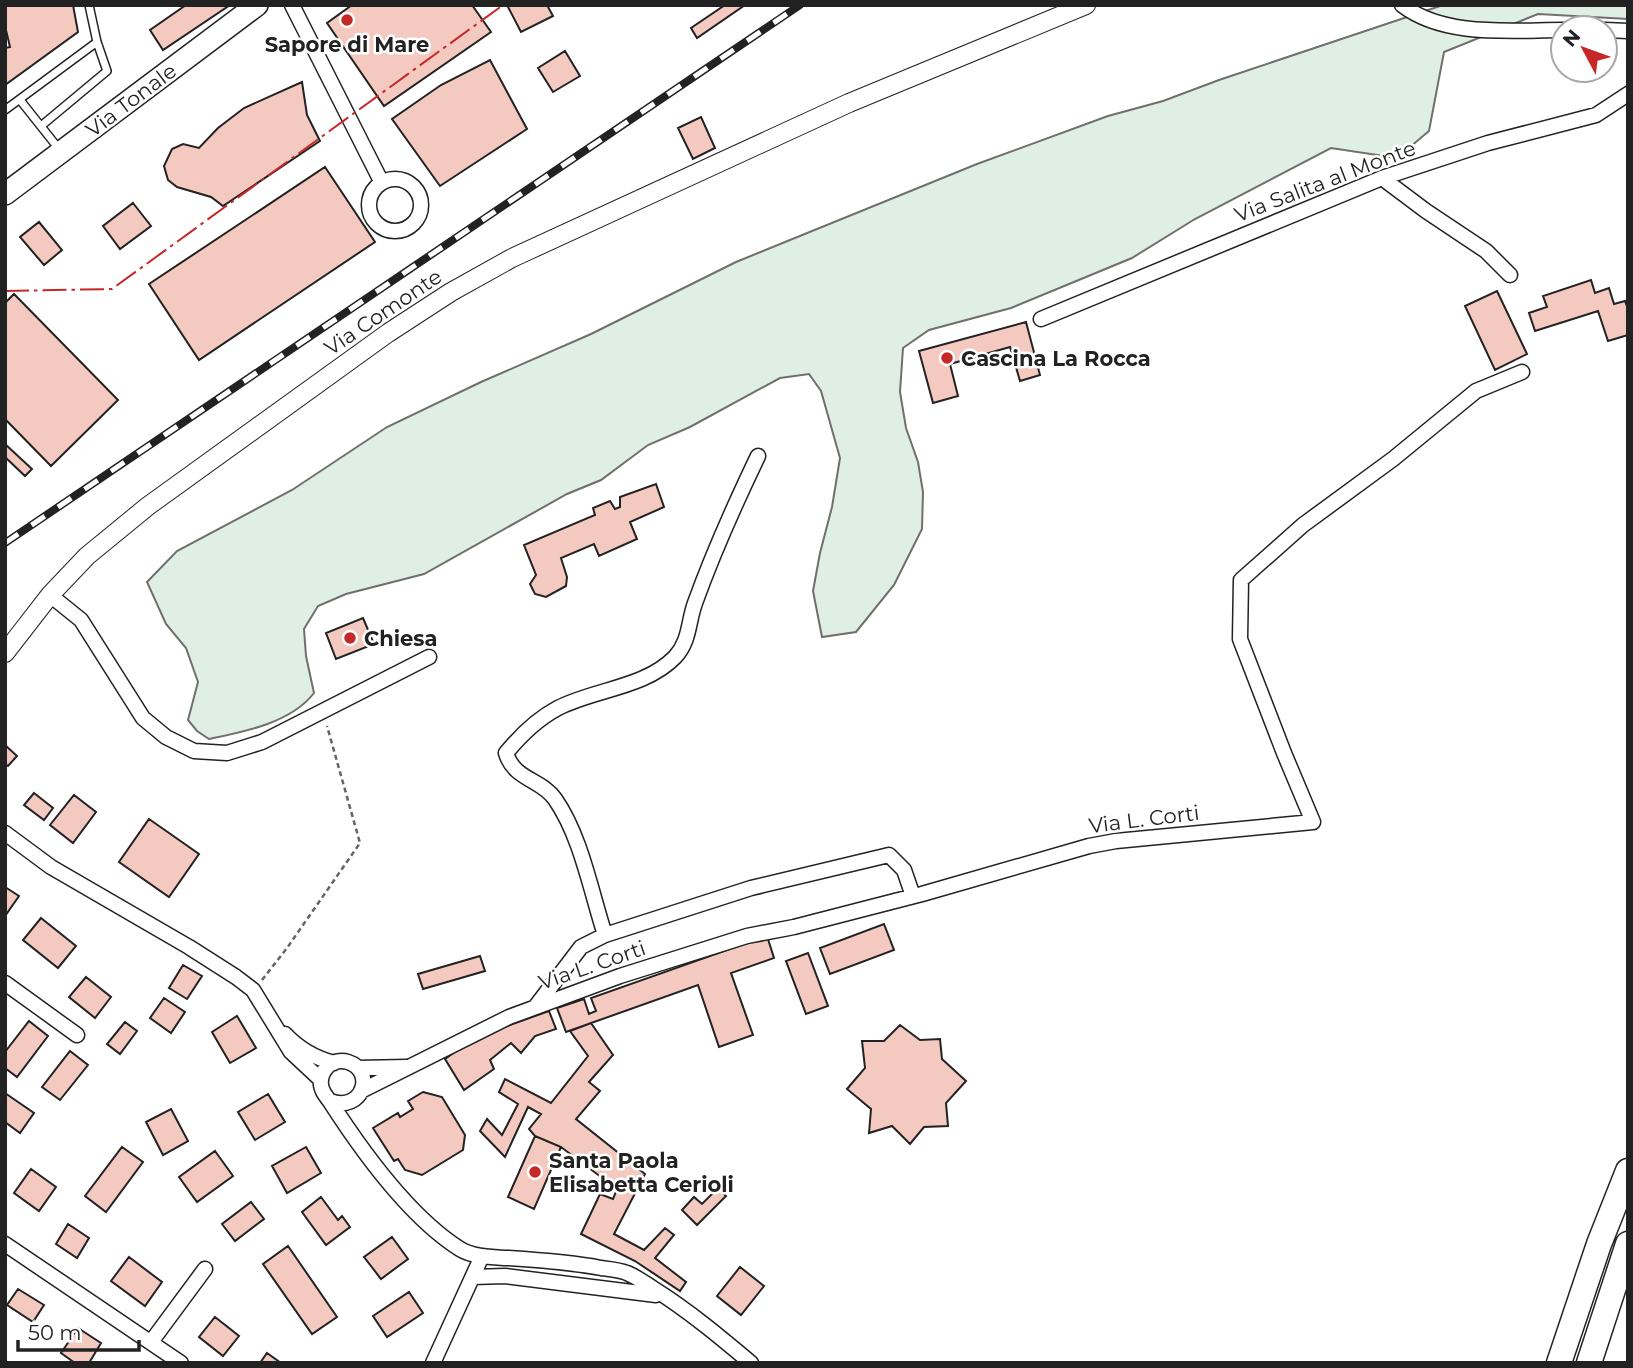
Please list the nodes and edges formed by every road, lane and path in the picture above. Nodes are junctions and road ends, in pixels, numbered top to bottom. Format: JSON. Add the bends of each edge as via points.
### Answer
{"nodes":[{"id":1,"x":89,"y":5,"type":"edge"},
{"id":2,"x":257,"y":5,"type":"edge"},
{"id":3,"x":292,"y":5,"type":"edge"},
{"id":4,"x":1086,"y":5,"type":"edge"},
{"id":5,"x":1402,"y":5,"type":"edge"},
{"id":6,"x":1549,"y":30,"type":"edge"},
{"id":7,"x":97,"y":42,"type":"junction"},
{"id":8,"x":1628,"y":94,"type":"edge"},
{"id":9,"x":20,"y":100,"type":"junction"},
{"id":10,"x":5,"y":110,"type":"edge"},
{"id":11,"x":41,"y":126,"type":"junction"},
{"id":12,"x":62,"y":152,"type":"junction"},
{"id":13,"x":1382,"y":178,"type":"junction"},
{"id":14,"x":381,"y":181,"type":"dead end"},
{"id":15,"x":5,"y":194,"type":"edge"},
{"id":16,"x":1510,"y":275,"type":"dead end"},
{"id":17,"x":1041,"y":319,"type":"dead end"},
{"id":18,"x":1522,"y":372,"type":"dead end"},
{"id":19,"x":758,"y":456,"type":"dead end"},
{"id":20,"x":50,"y":595,"type":"junction"},
{"id":21,"x":5,"y":653,"type":"edge"},
{"id":22,"x":429,"y":657,"type":"dead end"},
{"id":23,"x":323,"y":713,"type":"junction"},
{"id":24,"x":5,"y":833,"type":"edge"},
{"id":25,"x":913,"y":896,"type":"junction"},
{"id":26,"x":605,"y":935,"type":"junction"},
{"id":27,"x":5,"y":983,"type":"edge"},
{"id":28,"x":253,"y":990,"type":"junction"},
{"id":29,"x":537,"y":1006,"type":"junction"},
{"id":30,"x":276,"y":1026,"type":"junction"},
{"id":31,"x":77,"y":1035,"type":"dead end"},
{"id":32,"x":334,"y":1063,"type":"junction"},
{"id":33,"x":408,"y":1067,"type":"junction"},
{"id":34,"x":358,"y":1068,"type":"junction"},
{"id":35,"x":321,"y":1080,"type":"junction"},
{"id":36,"x":357,"y":1096,"type":"junction"},
{"id":37,"x":330,"y":1101,"type":"junction"},
{"id":38,"x":355,"y":1138,"type":"junction"},
{"id":39,"x":1628,"y":1171,"type":"edge"},
{"id":40,"x":5,"y":1244,"type":"edge"},
{"id":41,"x":1628,"y":1244,"type":"edge"},
{"id":42,"x":482,"y":1256,"type":"junction"},
{"id":43,"x":205,"y":1269,"type":"dead end"},
{"id":44,"x":473,"y":1277,"type":"junction"},
{"id":45,"x":665,"y":1296,"type":"junction"},
{"id":46,"x":151,"y":1342,"type":"junction"},
{"id":47,"x":181,"y":1363,"type":"edge"},
{"id":48,"x":433,"y":1363,"type":"edge"},
{"id":49,"x":751,"y":1363,"type":"edge"},
{"id":50,"x":1559,"y":1363,"type":"edge"},
{"id":51,"x":1589,"y":1363,"type":"edge"}],
"edges":[{"from":1,"to":7,"type":"lane"},
{"from":2,"to":12,"type":"main road","name":"Via Tonale"},
{"from":3,"to":14,"type":"street"},
{"from":4,"to":20,"type":"street","name":"Via Comonte","via":[[849,103],[512,258],[451,292],[148,506],[87,556]]},
{"from":5,"to":6,"type":"street","via":[[1429,20],[1470,29]]},
{"from":7,"to":9,"type":"lane"},
{"from":7,"to":11,"type":"lane","via":[[107,71]]},
{"from":8,"to":13,"type":"street","name":"Via Salita al Monte","via":[[1596,115],[1488,143]]},
{"from":9,"to":10,"type":"lane"},
{"from":9,"to":11,"type":"lane"},
{"from":11,"to":12,"type":"lane"},
{"from":12,"to":15,"type":"main road","name":"Via Tonale"},
{"from":13,"to":16,"type":"street","via":[[1486,251]]},
{"from":13,"to":17,"type":"street","name":"Via Salita al Monte"},
{"from":18,"to":25,"type":"street","name":"Via L. Corti","via":[[1476,391],[1241,580],[1240,639],[1313,822],[1102,843]]},
{"from":19,"to":26,"type":"street","via":[[694,606],[687,639],[675,657],[657,671],[558,708],[506,753],[510,766],[553,796],[570,823]]},
{"from":20,"to":21,"type":"street","name":"Via Comonte"},
{"from":20,"to":23,"type":"street","via":[[80,620],[143,718],[194,751],[227,753]]},
{"from":22,"to":23,"type":"street"},
{"from":23,"to":28,"type":"path","via":[[360,843]]},
{"from":24,"to":28,"type":"street","via":[[51,867],[218,964]]},
{"from":25,"to":26,"type":"street","via":[[904,870],[889,855],[751,888]]},
{"from":25,"to":29,"type":"street","name":"Via L. Corti","via":[[747,936]]},
{"from":26,"to":29,"type":"street","via":[[581,947]]},
{"from":27,"to":31,"type":"street"},
{"from":28,"to":30,"type":"street"},
{"from":29,"to":33,"type":"street","name":"Via L. Corti"},
{"from":30,"to":32,"type":"street","via":[[293,1043]]},
{"from":30,"to":35,"type":"street","via":[[291,1052]]},
{"from":32,"to":34,"type":"street"},
{"from":32,"to":35,"type":"street"},
{"from":33,"to":34,"type":"street","name":"Via L. Corti"},
{"from":33,"to":36,"type":"street","name":"Via L. Corti"},
{"from":34,"to":36,"type":"street","via":[[363,1085]]},
{"from":35,"to":37,"type":"street"},
{"from":36,"to":37,"type":"street","via":[[339,1104]]},
{"from":36,"to":38,"type":"street","via":[[352,1119]]},
{"from":37,"to":38,"type":"street"},
{"from":38,"to":42,"type":"street","via":[[431,1226],[462,1251]]},
{"from":39,"to":50,"type":"highway"},
{"from":40,"to":46,"type":"street"},
{"from":41,"to":51,"type":"highway"},
{"from":42,"to":44,"type":"street"},
{"from":42,"to":45,"type":"street","via":[[627,1272]]},
{"from":43,"to":46,"type":"street"},
{"from":44,"to":45,"type":"street","via":[[505,1276]]},
{"from":44,"to":48,"type":"street"},
{"from":45,"to":49,"type":"street"},
{"from":46,"to":47,"type":"street"}]}
